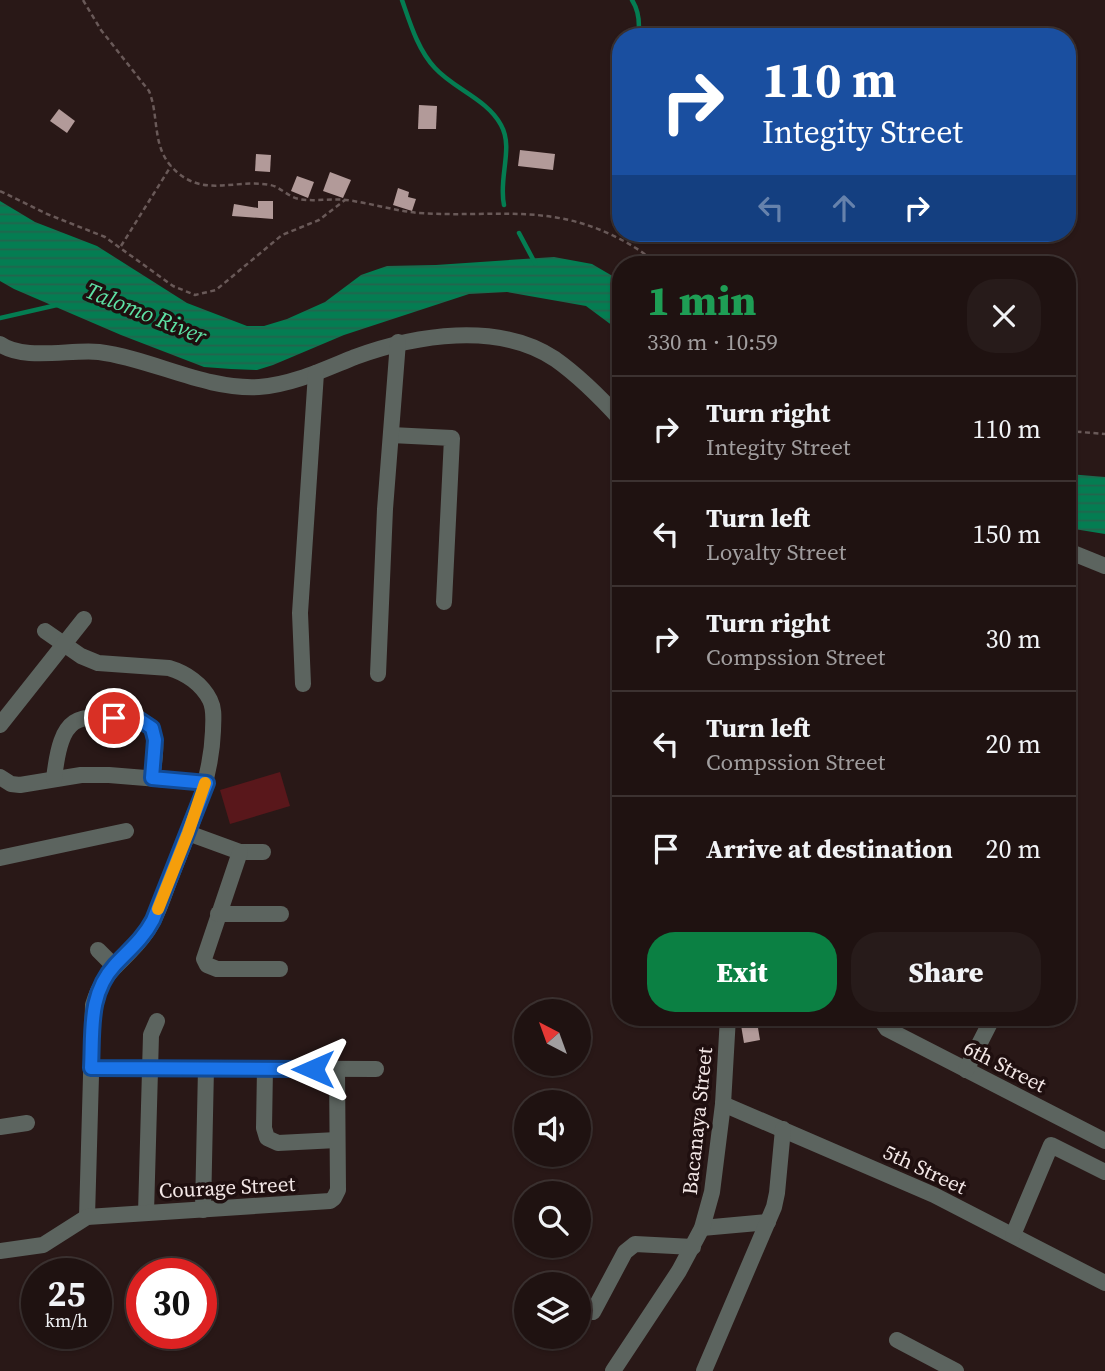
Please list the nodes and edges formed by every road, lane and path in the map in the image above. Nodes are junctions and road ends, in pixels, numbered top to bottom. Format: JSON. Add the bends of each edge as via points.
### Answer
{"nodes":[{"id":1,"x":83,"y":0,"type":"edge"},
{"id":2,"x":171,"y":166,"type":"junction"},
{"id":3,"x":0,"y":191,"type":"edge"},
{"id":4,"x":345,"y":200,"type":"junction"},
{"id":5,"x":612,"y":236,"type":"edge"},
{"id":6,"x":624,"y":242,"type":"edge"},
{"id":7,"x":121,"y":246,"type":"junction"},
{"id":8,"x":648,"y":256,"type":"edge"},
{"id":9,"x":398,"y":342,"type":"junction"},
{"id":10,"x":0,"y":344,"type":"edge"},
{"id":11,"x":316,"y":373,"type":"junction"},
{"id":12,"x":612,"y":411,"type":"edge"},
{"id":13,"x":1076,"y":432,"type":"edge"},
{"id":14,"x":1105,"y":434,"type":"edge"},
{"id":15,"x":391,"y":435,"type":"junction"},
{"id":16,"x":1076,"y":554,"type":"edge"},
{"id":17,"x":1105,"y":566,"type":"edge"},
{"id":18,"x":444,"y":602,"type":"dead end"},
{"id":19,"x":84,"y":619,"type":"dead end"},
{"id":20,"x":46,"y":631,"type":"dead end"},
{"id":21,"x":64,"y":644,"type":"junction"},
{"id":22,"x":378,"y":674,"type":"dead end"},
{"id":23,"x":303,"y":684,"type":"dead end"},
{"id":24,"x":0,"y":725,"type":"edge"},
{"id":25,"x":0,"y":777,"type":"edge"},
{"id":26,"x":152,"y":778,"type":"junction"},
{"id":27,"x":54,"y":779,"type":"junction"},
{"id":28,"x":207,"y":783,"type":"junction"},
{"id":29,"x":126,"y":831,"type":"dead end"},
{"id":30,"x":188,"y":833,"type":"junction"},
{"id":31,"x":240,"y":852,"type":"junction"},
{"id":32,"x":263,"y":852,"type":"dead end"},
{"id":33,"x":0,"y":858,"type":"edge"},
{"id":34,"x":218,"y":914,"type":"junction"},
{"id":35,"x":281,"y":914,"type":"dead end"},
{"id":36,"x":98,"y":950,"type":"dead end"},
{"id":37,"x":114,"y":966,"type":"junction"},
{"id":38,"x":280,"y":969,"type":"dead end"},
{"id":39,"x":157,"y":1021,"type":"dead end"},
{"id":40,"x":727,"y":1026,"type":"edge"},
{"id":41,"x":888,"y":1026,"type":"edge"},
{"id":42,"x":988,"y":1026,"type":"edge"},
{"id":43,"x":91,"y":1068,"type":"junction"},
{"id":44,"x":150,"y":1068,"type":"junction"},
{"id":45,"x":206,"y":1068,"type":"junction"},
{"id":46,"x":265,"y":1068,"type":"junction"},
{"id":47,"x":337,"y":1069,"type":"junction"},
{"id":48,"x":376,"y":1069,"type":"dead end"},
{"id":49,"x":966,"y":1070,"type":"junction"},
{"id":50,"x":723,"y":1104,"type":"junction"},
{"id":51,"x":27,"y":1123,"type":"dead end"},
{"id":52,"x":0,"y":1127,"type":"edge"},
{"id":53,"x":783,"y":1129,"type":"junction"},
{"id":54,"x":337,"y":1140,"type":"junction"},
{"id":55,"x":1105,"y":1141,"type":"edge"},
{"id":56,"x":1105,"y":1171,"type":"edge"},
{"id":57,"x":202,"y":1210,"type":"junction"},
{"id":58,"x":146,"y":1213,"type":"junction"},
{"id":59,"x":87,"y":1217,"type":"junction"},
{"id":60,"x":768,"y":1222,"type":"junction"},
{"id":61,"x":702,"y":1228,"type":"junction"},
{"id":62,"x":1013,"y":1235,"type":"junction"},
{"id":63,"x":693,"y":1247,"type":"junction"},
{"id":64,"x":0,"y":1251,"type":"edge"},
{"id":65,"x":1105,"y":1283,"type":"edge"},
{"id":66,"x":593,"y":1312,"type":"dead end"},
{"id":67,"x":897,"y":1340,"type":"dead end"},
{"id":68,"x":613,"y":1371,"type":"edge"},
{"id":69,"x":704,"y":1371,"type":"edge"},
{"id":70,"x":956,"y":1371,"type":"edge"}],
"edges":[{"from":1,"to":2,"type":"path","via":[[149,91],[159,143]]},
{"from":2,"to":4,"type":"path","via":[[195,184],[268,184],[299,199]]},
{"from":2,"to":7,"type":"path"},
{"from":3,"to":7,"type":"path"},
{"from":4,"to":5,"type":"path","via":[[418,213],[555,216]]},
{"from":4,"to":7,"type":"path","via":[[319,220],[282,235],[216,290],[195,295],[173,286]]},
{"from":6,"to":8,"type":"path"},
{"from":9,"to":11,"type":"street"},
{"from":9,"to":12,"type":"street","via":[[456,336],[523,344],[553,358]]},
{"from":9,"to":15,"type":"street"},
{"from":10,"to":11,"type":"street","via":[[28,352],[127,357],[238,387],[263,387]]},
{"from":11,"to":23,"type":"street","via":[[300,614]]},
{"from":13,"to":14,"type":"path"},
{"from":15,"to":18,"type":"street","via":[[452,438]]},
{"from":15,"to":22,"type":"street"},
{"from":16,"to":17,"type":"street"},
{"from":19,"to":21,"type":"street"},
{"from":20,"to":21,"type":"street"},
{"from":21,"to":24,"type":"street"},
{"from":21,"to":28,"type":"street","via":[[89,660],[169,667],[195,682],[213,708]]},
{"from":25,"to":27,"type":"street","via":[[20,785]]},
{"from":26,"to":27,"type":"street","via":[[95,775]]},
{"from":26,"to":27,"type":"street","via":[[155,740],[148,723],[88,715],[64,733]]},
{"from":26,"to":28,"type":"street"},
{"from":28,"to":30,"type":"street"},
{"from":29,"to":33,"type":"street"},
{"from":30,"to":31,"type":"street"},
{"from":30,"to":37,"type":"street","via":[[153,920]]},
{"from":31,"to":32,"type":"street"},
{"from":31,"to":34,"type":"street"},
{"from":34,"to":35,"type":"street"},
{"from":34,"to":38,"type":"street","via":[[205,949],[207,965]]},
{"from":36,"to":37,"type":"street"},
{"from":37,"to":43,"type":"street","via":[[97,990],[93,1005]]},
{"from":39,"to":44,"type":"street","via":[[151,1035]]},
{"from":40,"to":50,"type":"street","name":"Bacanaya Street"},
{"from":41,"to":49,"type":"street","name":"6th Street"},
{"from":42,"to":49,"type":"street"},
{"from":43,"to":44,"type":"street"},
{"from":43,"to":59,"type":"street"},
{"from":44,"to":45,"type":"street"},
{"from":44,"to":58,"type":"street"},
{"from":45,"to":46,"type":"street"},
{"from":45,"to":57,"type":"street"},
{"from":46,"to":47,"type":"street"},
{"from":46,"to":54,"type":"street","via":[[267,1139],[278,1143]]},
{"from":47,"to":48,"type":"street"},
{"from":47,"to":54,"type":"street","name":"Courage Street"},
{"from":49,"to":55,"type":"street","name":"6th Street"},
{"from":50,"to":53,"type":"street","name":"5th Street"},
{"from":50,"to":61,"type":"street","name":"Bacanaya Street","via":[[712,1192]]},
{"from":51,"to":52,"type":"street"},
{"from":53,"to":60,"type":"street","via":[[777,1193]]},
{"from":53,"to":62,"type":"street","name":"5th Street"},
{"from":54,"to":57,"type":"street","name":"Courage Street","via":[[338,1190],[330,1201]]},
{"from":56,"to":62,"type":"street","via":[[1051,1145]]},
{"from":57,"to":58,"type":"street","name":"Courage Street"},
{"from":58,"to":59,"type":"street","name":"Courage Street"},
{"from":59,"to":64,"type":"street","name":"Courage Street","via":[[43,1245]]},
{"from":60,"to":61,"type":"street"},
{"from":60,"to":69,"type":"street"},
{"from":61,"to":63,"type":"street","name":"Bacanaya Street"},
{"from":62,"to":65,"type":"street","name":"5th Street"},
{"from":63,"to":66,"type":"street","via":[[635,1244],[625,1252]]},
{"from":63,"to":68,"type":"street","name":"Bacanaya Street"},
{"from":67,"to":70,"type":"street"}]}
